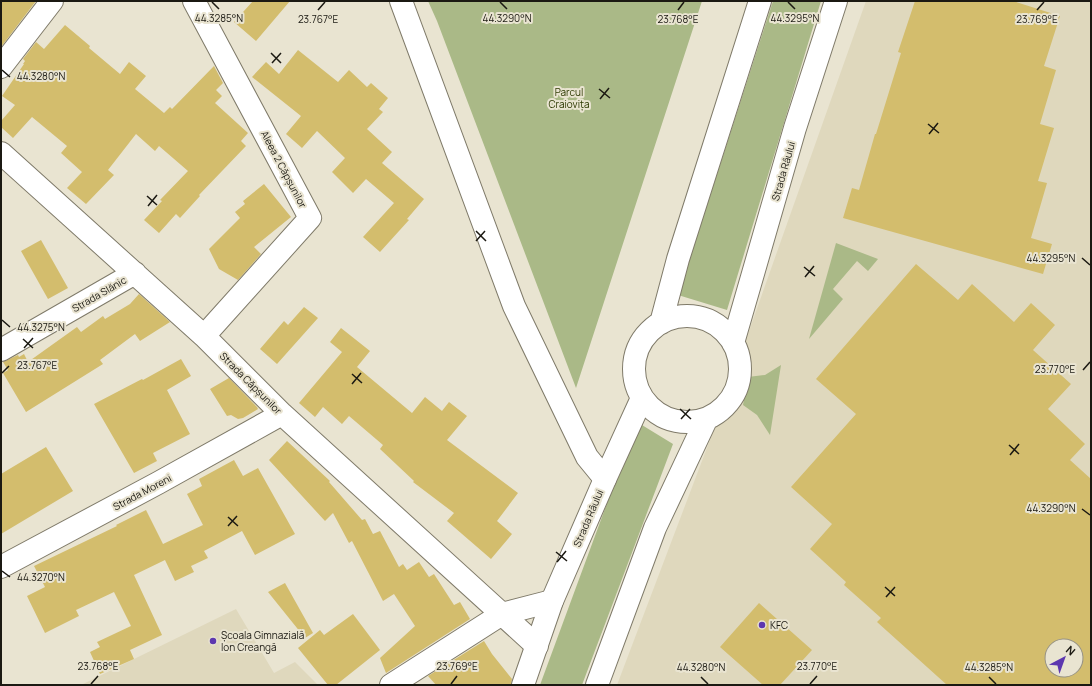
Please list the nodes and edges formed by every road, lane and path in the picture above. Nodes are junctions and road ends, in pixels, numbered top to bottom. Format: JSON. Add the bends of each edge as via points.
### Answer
{"nodes":[{"id":1,"x":52,"y":1,"type":"edge"},
{"id":2,"x":194,"y":1,"type":"edge"},
{"id":3,"x":401,"y":1,"type":"edge"},
{"id":4,"x":760,"y":1,"type":"edge"},
{"id":5,"x":836,"y":1,"type":"edge"},
{"id":6,"x":1,"y":67,"type":"edge"},
{"id":7,"x":1,"y":153,"type":"edge"},
{"id":8,"x":134,"y":273,"type":"junction"},
{"id":9,"x":661,"y":323,"type":"junction"},
{"id":10,"x":204,"y":336,"type":"junction"},
{"id":11,"x":733,"y":343,"type":"junction"},
{"id":12,"x":1,"y":350,"type":"edge"},
{"id":13,"x":642,"y":398,"type":"junction"},
{"id":14,"x":282,"y":414,"type":"junction"},
{"id":15,"x":706,"y":420,"type":"junction"},
{"id":16,"x":605,"y":478,"type":"junction"},
{"id":17,"x":1,"y":567,"type":"edge"},
{"id":18,"x":552,"y":601,"type":"junction"},
{"id":19,"x":502,"y":614,"type":"junction"},
{"id":20,"x":537,"y":646,"type":"junction"},
{"id":21,"x":391,"y":685,"type":"edge"},
{"id":22,"x":523,"y":685,"type":"edge"},
{"id":23,"x":597,"y":685,"type":"edge"}],
"edges":[{"from":1,"to":6,"type":"street"},
{"from":2,"to":10,"type":"street","name":"Aleea 2 Căpșunilor","via":[[310,218]]},
{"from":3,"to":16,"type":"street","via":[[514,306],[587,457]]},
{"from":4,"to":9,"type":"street","via":[[678,259]]},
{"from":5,"to":11,"type":"street","name":"Strada Râului","via":[[795,128]]},
{"from":7,"to":8,"type":"street","name":"Strada Căpșunilor"},
{"from":8,"to":10,"type":"street","name":"Strada Căpșunilor"},
{"from":8,"to":12,"type":"street","name":"Strada Slănic"},
{"from":9,"to":11,"type":"street","via":[[684,316],[697,317],[723,330]]},
{"from":9,"to":13,"type":"street","via":[[642,339],[635,356],[634,375],[636,387]]},
{"from":10,"to":14,"type":"street","name":"Strada Căpșunilor"},
{"from":11,"to":15,"type":"street","via":[[741,366],[738,387],[725,407]]},
{"from":13,"to":15,"type":"street","via":[[655,412],[670,420],[682,423]]},
{"from":13,"to":16,"type":"street","name":"Strada Râului"},
{"from":14,"to":17,"type":"street","name":"Strada Moreni","via":[[158,484]]},
{"from":14,"to":19,"type":"street","name":"Strada Căpșunilor"},
{"from":15,"to":23,"type":"street","via":[[655,528]]},
{"from":16,"to":18,"type":"street","name":"Strada Râului"},
{"from":18,"to":19,"type":"street"},
{"from":18,"to":20,"type":"street","name":"Strada Râului"},
{"from":19,"to":20,"type":"street","name":"Strada Căpșunilor"},
{"from":19,"to":21,"type":"street"},
{"from":20,"to":22,"type":"street","name":"Strada Râului"}]}
